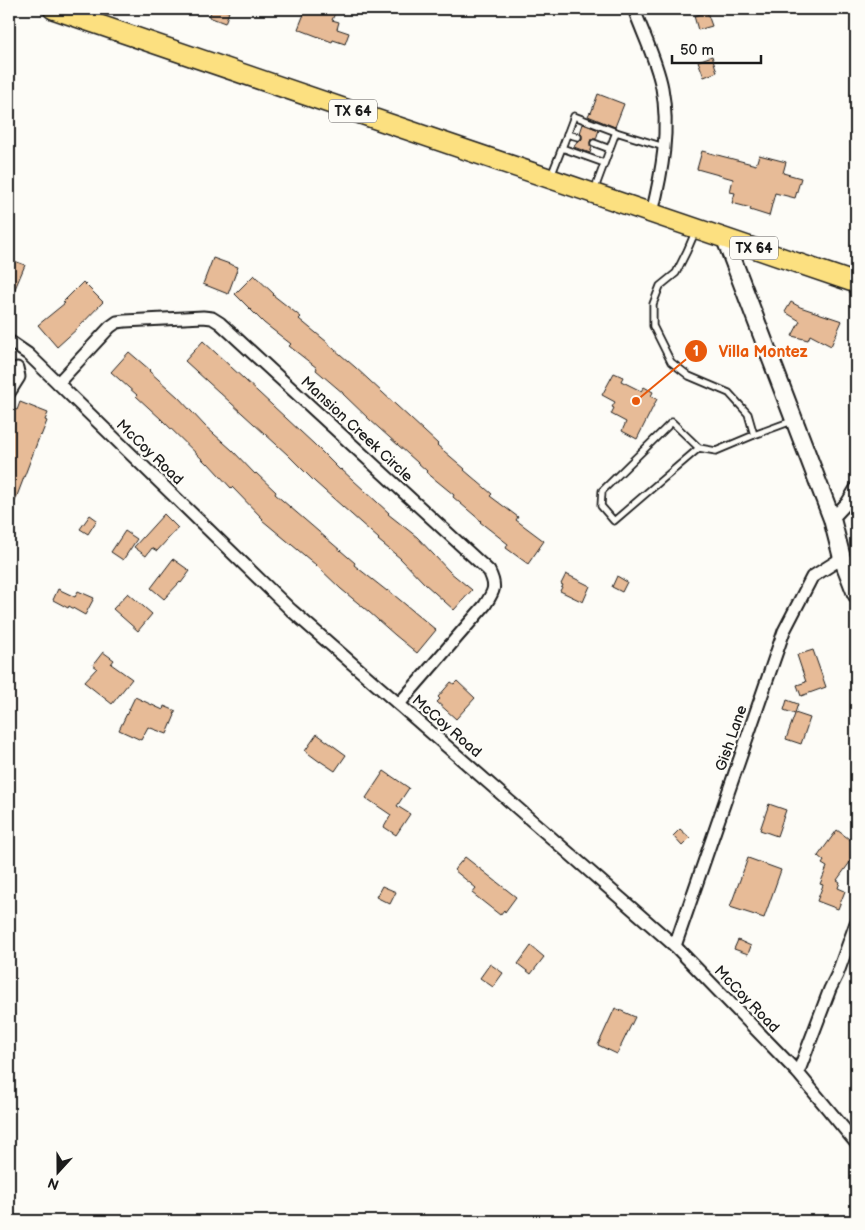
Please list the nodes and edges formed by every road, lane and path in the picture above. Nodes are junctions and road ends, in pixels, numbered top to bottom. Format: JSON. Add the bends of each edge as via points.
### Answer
{"nodes":[{"id":1,"x":53,"y":9,"type":"edge"},
{"id":2,"x":634,"y":9,"type":"edge"},
{"id":3,"x":616,"y":132,"type":"junction"},
{"id":4,"x":567,"y":134,"type":"junction"},
{"id":5,"x":578,"y":137,"type":"dead end"},
{"id":6,"x":594,"y":143,"type":"dead end"},
{"id":7,"x":562,"y":148,"type":"junction"},
{"id":8,"x":665,"y":148,"type":"junction"},
{"id":9,"x":610,"y":149,"type":"junction"},
{"id":10,"x":604,"y":163,"type":"junction"},
{"id":11,"x":550,"y":178,"type":"junction"},
{"id":12,"x":593,"y":193,"type":"junction"},
{"id":13,"x":652,"y":213,"type":"junction"},
{"id":14,"x":696,"y":228,"type":"junction"},
{"id":15,"x":725,"y":239,"type":"junction"},
{"id":16,"x":856,"y":283,"type":"edge"},
{"id":17,"x":9,"y":341,"type":"edge"},
{"id":18,"x":28,"y":354,"type":"junction"},
{"id":19,"x":13,"y":368,"type":"edge"},
{"id":20,"x":58,"y":383,"type":"junction"},
{"id":21,"x":9,"y":393,"type":"edge"},
{"id":22,"x":794,"y":420,"type":"junction"},
{"id":23,"x":754,"y":435,"type":"junction"},
{"id":24,"x":700,"y":448,"type":"junction"},
{"id":25,"x":856,"y":488,"type":"edge"},
{"id":26,"x":832,"y":519,"type":"junction"},
{"id":27,"x":842,"y":558,"type":"junction"},
{"id":28,"x":856,"y":594,"type":"edge"},
{"id":29,"x":399,"y":704,"type":"junction"},
{"id":30,"x":856,"y":923,"type":"edge"},
{"id":31,"x":674,"y":946,"type":"junction"},
{"id":32,"x":798,"y":1073,"type":"junction"},
{"id":33,"x":856,"y":1143,"type":"edge"}],
"edges":[{"from":1,"to":11,"type":"main road","number":"TX 64"},
{"from":2,"to":8,"type":"street","via":[[662,86]]},
{"from":3,"to":4,"type":"lane","via":[[574,116]]},
{"from":3,"to":8,"type":"lane"},
{"from":3,"to":9,"type":"lane"},
{"from":4,"to":5,"type":"lane"},
{"from":4,"to":7,"type":"lane"},
{"from":6,"to":9,"type":"lane"},
{"from":7,"to":10,"type":"lane"},
{"from":7,"to":11,"type":"lane"},
{"from":8,"to":13,"type":"street"},
{"from":9,"to":10,"type":"lane"},
{"from":10,"to":12,"type":"lane"},
{"from":11,"to":12,"type":"main road","number":"TX 64"},
{"from":12,"to":13,"type":"main road","number":"TX 64"},
{"from":13,"to":14,"type":"main road","number":"TX 64"},
{"from":14,"to":15,"type":"main road","number":"TX 64"},
{"from":14,"to":23,"type":"lane","via":[[676,273],[660,286],[653,304],[653,326],[671,362],[689,376],[729,394],[748,414]]},
{"from":15,"to":16,"type":"main road","number":"TX 64"},
{"from":15,"to":22,"type":"main road"},
{"from":17,"to":18,"type":"street","name":"McCoy Road"},
{"from":18,"to":19,"type":"street"},
{"from":18,"to":20,"type":"street","name":"McCoy Road"},
{"from":19,"to":21,"type":"street","via":[[19,377]]},
{"from":20,"to":29,"type":"street","name":"McCoy Road","via":[[291,610]]},
{"from":20,"to":29,"type":"street","name":"Mansion Creek Circle","via":[[117,322],[212,318],[488,572],[494,587],[485,605]]},
{"from":22,"to":23,"type":"lane"},
{"from":22,"to":26,"type":"main road"},
{"from":23,"to":24,"type":"lane","via":[[716,452]]},
{"from":24,"to":24,"type":"lane","via":[[672,422],[602,490],[601,506],[614,521]]},
{"from":25,"to":26,"type":"street"},
{"from":26,"to":27,"type":"main road"},
{"from":27,"to":28,"type":"main road"},
{"from":27,"to":31,"type":"street","name":"Gish Lane","via":[[812,577],[784,631]]},
{"from":29,"to":31,"type":"street","name":"McCoy Road"},
{"from":30,"to":32,"type":"street"},
{"from":31,"to":32,"type":"street","name":"McCoy Road"},
{"from":32,"to":33,"type":"street","name":"McCoy Road"}]}
